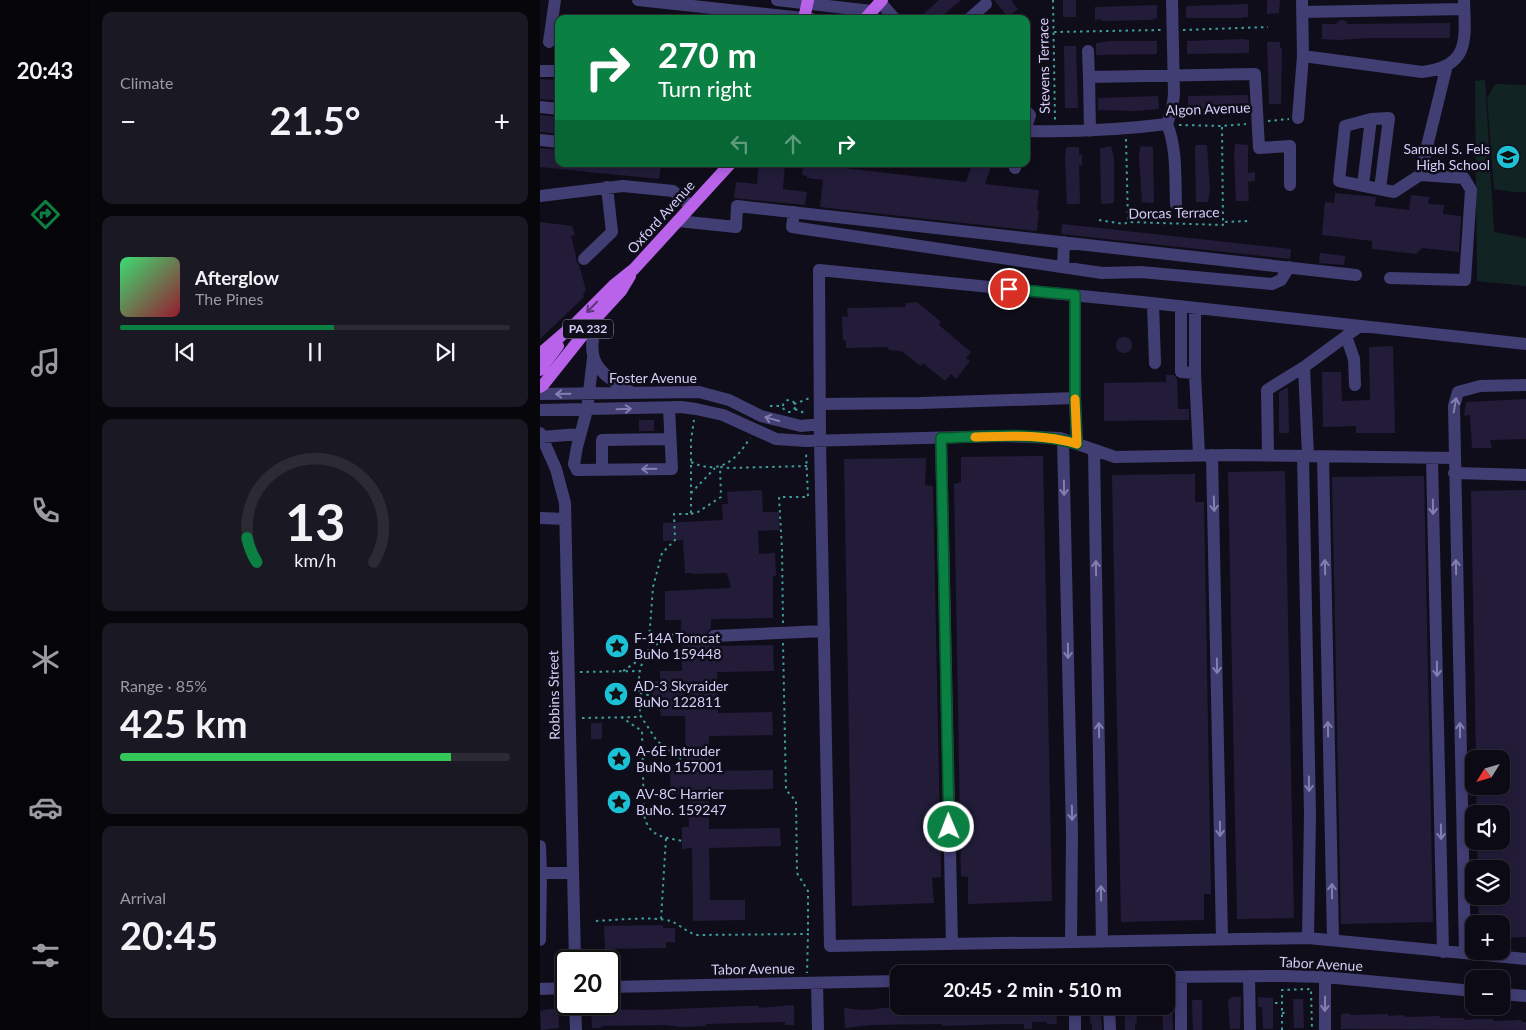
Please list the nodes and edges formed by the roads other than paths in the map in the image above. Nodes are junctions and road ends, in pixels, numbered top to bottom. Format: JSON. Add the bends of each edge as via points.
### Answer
{"nodes":[{"id":1,"x":555,"y":0,"type":"edge"},
{"id":2,"x":638,"y":0,"type":"edge"},
{"id":3,"x":777,"y":0,"type":"edge"},
{"id":4,"x":841,"y":0,"type":"edge"},
{"id":5,"x":1172,"y":0,"type":"edge"},
{"id":6,"x":677,"y":2,"type":"edge"},
{"id":7,"x":808,"y":2,"type":"edge"},
{"id":8,"x":986,"y":4,"type":"dead end"},
{"id":9,"x":1464,"y":5,"type":"edge"},
{"id":10,"x":1302,"y":6,"type":"edge"},
{"id":11,"x":875,"y":8,"type":"edge"},
{"id":12,"x":851,"y":10,"type":"junction"},
{"id":13,"x":782,"y":15,"type":"edge"},
{"id":14,"x":806,"y":15,"type":"edge"},
{"id":15,"x":888,"y":15,"type":"edge"},
{"id":16,"x":974,"y":15,"type":"edge"},
{"id":17,"x":549,"y":42,"type":"edge"},
{"id":18,"x":1088,"y":51,"type":"dead end"},
{"id":19,"x":1303,"y":56,"type":"junction"},
{"id":20,"x":1447,"y":65,"type":"junction"},
{"id":21,"x":540,"y":71,"type":"edge"},
{"id":22,"x":555,"y":71,"type":"edge"},
{"id":23,"x":1174,"y":76,"type":"junction"},
{"id":24,"x":1089,"y":77,"type":"junction"},
{"id":25,"x":540,"y":107,"type":"edge"},
{"id":26,"x":555,"y":109,"type":"edge"},
{"id":27,"x":1298,"y":118,"type":"road end"},
{"id":28,"x":1371,"y":119,"type":"junction"},
{"id":29,"x":1167,"y":124,"type":"junction"},
{"id":30,"x":1030,"y":131,"type":"edge"},
{"id":31,"x":1090,"y":131,"type":"junction"},
{"id":32,"x":540,"y":140,"type":"edge"},
{"id":33,"x":555,"y":142,"type":"edge"},
{"id":34,"x":723,"y":167,"type":"edge"},
{"id":35,"x":1420,"y":176,"type":"junction"},
{"id":36,"x":1290,"y":185,"type":"dead end"},
{"id":37,"x":1363,"y":186,"type":"junction"},
{"id":38,"x":607,"y":187,"type":"junction"},
{"id":39,"x":1380,"y":189,"type":"junction"},
{"id":40,"x":540,"y":196,"type":"edge"},
{"id":41,"x":1176,"y":204,"type":"dead end"},
{"id":42,"x":691,"y":206,"type":"junction"},
{"id":43,"x":794,"y":212,"type":"junction"},
{"id":44,"x":678,"y":220,"type":"junction"},
{"id":45,"x":1064,"y":242,"type":"junction"},
{"id":46,"x":584,"y":259,"type":"dead end"},
{"id":47,"x":1063,"y":267,"type":"junction"},
{"id":48,"x":1288,"y":267,"type":"junction"},
{"id":49,"x":634,"y":269,"type":"junction"},
{"id":50,"x":1356,"y":275,"type":"dead end"},
{"id":51,"x":1390,"y":278,"type":"dead end"},
{"id":52,"x":1075,"y":295,"type":"junction"},
{"id":53,"x":1153,"y":303,"type":"junction"},
{"id":54,"x":1181,"y":306,"type":"junction"},
{"id":55,"x":1196,"y":308,"type":"junction"},
{"id":56,"x":598,"y":316,"type":"junction"},
{"id":57,"x":577,"y":322,"type":"junction"},
{"id":58,"x":1360,"y":326,"type":"junction"},
{"id":59,"x":1346,"y":336,"type":"junction"},
{"id":60,"x":1526,"y":344,"type":"edge"},
{"id":61,"x":540,"y":354,"type":"edge"},
{"id":62,"x":593,"y":358,"type":"junction"},
{"id":63,"x":1155,"y":363,"type":"dead end"},
{"id":64,"x":1304,"y":367,"type":"junction"},
{"id":65,"x":540,"y":370,"type":"edge"},
{"id":66,"x":1195,"y":373,"type":"junction"},
{"id":67,"x":1355,"y":385,"type":"dead end"},
{"id":68,"x":1526,"y":385,"type":"edge"},
{"id":69,"x":540,"y":387,"type":"edge"},
{"id":70,"x":632,"y":393,"type":"junction"},
{"id":71,"x":540,"y":394,"type":"edge"},
{"id":72,"x":589,"y":394,"type":"junction"},
{"id":73,"x":1075,"y":398,"type":"junction"},
{"id":74,"x":816,"y":401,"type":"junction"},
{"id":75,"x":669,"y":408,"type":"junction"},
{"id":76,"x":540,"y":410,"type":"edge"},
{"id":77,"x":587,"y":410,"type":"junction"},
{"id":78,"x":816,"y":420,"type":"junction"},
{"id":79,"x":580,"y":434,"type":"junction"},
{"id":80,"x":941,"y":438,"type":"junction"},
{"id":81,"x":542,"y":439,"type":"edge"},
{"id":82,"x":670,"y":439,"type":"junction"},
{"id":83,"x":1063,"y":440,"type":"junction"},
{"id":84,"x":820,"y":441,"type":"junction"},
{"id":85,"x":1077,"y":444,"type":"junction"},
{"id":86,"x":1094,"y":450,"type":"junction"},
{"id":87,"x":1199,"y":455,"type":"junction"},
{"id":88,"x":1212,"y":455,"type":"junction"},
{"id":89,"x":1268,"y":455,"type":"junction"},
{"id":90,"x":1305,"y":456,"type":"junction"},
{"id":91,"x":1323,"y":456,"type":"junction"},
{"id":92,"x":1432,"y":458,"type":"junction"},
{"id":93,"x":1454,"y":458,"type":"junction"},
{"id":94,"x":602,"y":469,"type":"junction"},
{"id":95,"x":1454,"y":473,"type":"junction"},
{"id":96,"x":1526,"y":475,"type":"edge"},
{"id":97,"x":540,"y":518,"type":"edge"},
{"id":98,"x":566,"y":519,"type":"junction"},
{"id":99,"x":1324,"y":520,"type":"junction"},
{"id":100,"x":1304,"y":521,"type":"junction"},
{"id":101,"x":824,"y":631,"type":"junction"},
{"id":102,"x":714,"y":636,"type":"dead end"},
{"id":103,"x":1306,"y":644,"type":"junction"},
{"id":104,"x":1327,"y":644,"type":"junction"},
{"id":105,"x":540,"y":846,"type":"edge"},
{"id":106,"x":1309,"y":871,"type":"junction"},
{"id":107,"x":1331,"y":871,"type":"junction"},
{"id":108,"x":541,"y":873,"type":"edge"},
{"id":109,"x":572,"y":873,"type":"junction"},
{"id":110,"x":1308,"y":938,"type":"junction"},
{"id":111,"x":1222,"y":939,"type":"junction"},
{"id":112,"x":540,"y":940,"type":"edge"},
{"id":113,"x":1333,"y":940,"type":"junction"},
{"id":114,"x":1102,"y":941,"type":"junction"},
{"id":115,"x":1071,"y":942,"type":"junction"},
{"id":116,"x":952,"y":944,"type":"junction"},
{"id":117,"x":574,"y":950,"type":"edge"},
{"id":118,"x":1443,"y":952,"type":"junction"},
{"id":119,"x":1465,"y":953,"type":"joint"},
{"id":120,"x":1510,"y":957,"type":"edge"},
{"id":121,"x":1526,"y":959,"type":"edge"},
{"id":122,"x":1249,"y":976,"type":"junction"},
{"id":123,"x":1175,"y":977,"type":"edge"},
{"id":124,"x":1181,"y":977,"type":"junction"},
{"id":125,"x":1326,"y":977,"type":"junction"},
{"id":126,"x":890,"y":982,"type":"edge"},
{"id":127,"x":817,"y":983,"type":"junction"},
{"id":128,"x":620,"y":987,"type":"edge"},
{"id":129,"x":540,"y":988,"type":"edge"},
{"id":130,"x":555,"y":988,"type":"edge"},
{"id":131,"x":1465,"y":990,"type":"edge"},
{"id":132,"x":1510,"y":995,"type":"edge"},
{"id":133,"x":1526,"y":996,"type":"edge"},
{"id":134,"x":575,"y":1015,"type":"edge"},
{"id":135,"x":1075,"y":1015,"type":"edge"},
{"id":136,"x":1109,"y":1015,"type":"edge"},
{"id":137,"x":576,"y":1030,"type":"edge"},
{"id":138,"x":818,"y":1030,"type":"edge"},
{"id":139,"x":1075,"y":1030,"type":"edge"},
{"id":140,"x":1110,"y":1030,"type":"edge"},
{"id":141,"x":1181,"y":1030,"type":"edge"},
{"id":142,"x":1250,"y":1030,"type":"edge"},
{"id":143,"x":1325,"y":1030,"type":"edge"}],
"edges":[{"from":1,"to":17,"type":"street"},
{"from":2,"to":6,"type":"street"},
{"from":3,"to":7,"type":"street"},
{"from":4,"to":12,"type":"street"},
{"from":5,"to":23,"type":"street"},
{"from":6,"to":13,"type":"street"},
{"from":7,"to":12,"type":"street"},
{"from":7,"to":14,"type":"main road"},
{"from":8,"to":16,"type":"street"},
{"from":9,"to":10,"type":"street"},
{"from":9,"to":20,"type":"street","via":[[1463,49]]},
{"from":10,"to":19,"type":"street"},
{"from":11,"to":12,"type":"street"},
{"from":11,"to":15,"type":"street"},
{"from":18,"to":24,"type":"street"},
{"from":19,"to":20,"type":"street","via":[[1422,72]]},
{"from":19,"to":27,"type":"street"},
{"from":20,"to":35,"type":"street"},
{"from":21,"to":22,"type":"street"},
{"from":23,"to":24,"type":"street"},
{"from":23,"to":29,"type":"street","via":[[1172,109]]},
{"from":23,"to":36,"type":"street","via":[[1255,74],[1259,148],[1290,146]]},
{"from":24,"to":31,"type":"street"},
{"from":25,"to":26,"type":"street"},
{"from":28,"to":37,"type":"street"},
{"from":28,"to":37,"type":"street","via":[[1345,126],[1339,180]]},
{"from":28,"to":39,"type":"street","via":[[1389,118]]},
{"from":29,"to":31,"type":"street","name":"Algon Avenue"},
{"from":29,"to":41,"type":"street","via":[[1174,150]]},
{"from":30,"to":31,"type":"street","name":"Algon Avenue"},
{"from":32,"to":33,"type":"street"},
{"from":34,"to":42,"type":"main road","name":"Oxford Avenue","number":"PA 232"},
{"from":35,"to":39,"type":"street","via":[[1394,192]]},
{"from":35,"to":51,"type":"street","via":[[1464,178],[1471,190],[1464,280]]},
{"from":37,"to":39,"type":"street"},
{"from":38,"to":40,"type":"street"},
{"from":38,"to":42,"type":"street","via":[[673,191]]},
{"from":38,"to":46,"type":"street","via":[[612,232]]},
{"from":42,"to":44,"type":"main road","name":"Oxford Avenue","number":"PA 232"},
{"from":43,"to":44,"type":"street","via":[[737,206],[736,227]]},
{"from":43,"to":45,"type":"street"},
{"from":43,"to":47,"type":"street","via":[[792,227]]},
{"from":44,"to":49,"type":"main road","name":"Oxford Avenue","number":"PA 232"},
{"from":45,"to":47,"type":"street"},
{"from":45,"to":48,"type":"street"},
{"from":47,"to":48,"type":"street","via":[[1102,273],[1141,272],[1272,284],[1281,280]]},
{"from":48,"to":50,"type":"street"},
{"from":49,"to":56,"type":"main road","name":"Oxford Avenue","number":"PA 232","via":[[621,291]]},
{"from":49,"to":57,"type":"main road","name":"Oxford Avenue","number":"PA 232","one_way":true},
{"from":52,"to":53,"type":"street"},
{"from":52,"to":73,"type":"street"},
{"from":52,"to":74,"type":"street","via":[[819,270]]},
{"from":53,"to":54,"type":"street"},
{"from":53,"to":63,"type":"street"},
{"from":54,"to":55,"type":"street"},
{"from":54,"to":66,"type":"street","via":[[1180,372]]},
{"from":55,"to":58,"type":"street"},
{"from":55,"to":66,"type":"street"},
{"from":56,"to":62,"type":"street","via":[[591,347]]},
{"from":56,"to":69,"type":"main road","name":"Oxford Avenue","number":"PA 232"},
{"from":57,"to":61,"type":"main road","name":"Oxford Avenue","number":"PA 232"},
{"from":57,"to":65,"type":"main road"},
{"from":58,"to":59,"type":"street"},
{"from":58,"to":60,"type":"street"},
{"from":59,"to":64,"type":"street"},
{"from":59,"to":67,"type":"street","via":[[1354,359]]},
{"from":62,"to":70,"type":"street","via":[[605,375]]},
{"from":62,"to":72,"type":"street"},
{"from":64,"to":89,"type":"street","via":[[1267,390]]},
{"from":64,"to":90,"type":"street"},
{"from":66,"to":87,"type":"street"},
{"from":93,"to":68,"type":"street","one_way":true,"via":[[1454,406],[1458,392],[1480,386]]},
{"from":70,"to":72,"type":"street","name":"Foster Avenue"},
{"from":78,"to":70,"type":"street","name":"Foster Avenue","one_way":true,"via":[[801,426],[761,416],[729,400],[699,392]]},
{"from":72,"to":71,"type":"street","name":"Foster Avenue","one_way":true},
{"from":72,"to":77,"type":"street"},
{"from":73,"to":74,"type":"street","via":[[920,404]]},
{"from":73,"to":85,"type":"street"},
{"from":74,"to":78,"type":"street"},
{"from":77,"to":75,"type":"street","one_way":true},
{"from":75,"to":82,"type":"street"},
{"from":75,"to":84,"type":"street","via":[[723,415],[776,439]]},
{"from":76,"to":77,"type":"street"},
{"from":77,"to":79,"type":"street"},
{"from":78,"to":84,"type":"street"},
{"from":79,"to":81,"type":"street"},
{"from":79,"to":94,"type":"street","via":[[574,464],[577,470]]},
{"from":80,"to":83,"type":"street","via":[[1001,436]]},
{"from":80,"to":84,"type":"street"},
{"from":80,"to":116,"type":"street"},
{"from":81,"to":98,"type":"street","name":"Robbins Street","via":[[556,469]]},
{"from":82,"to":94,"type":"street","via":[[602,440]]},
{"from":82,"to":94,"type":"street","one_way":true,"via":[[672,469]]},
{"from":83,"to":85,"type":"street"},
{"from":83,"to":115,"type":"street","one_way":true,"via":[[1072,824]]},
{"from":84,"to":101,"type":"street"},
{"from":85,"to":86,"type":"street"},
{"from":86,"to":87,"type":"street","via":[[1115,457]]},
{"from":114,"to":86,"type":"street","one_way":true},
{"from":87,"to":88,"type":"street"},
{"from":88,"to":89,"type":"street"},
{"from":88,"to":111,"type":"street","one_way":true},
{"from":89,"to":90,"type":"street"},
{"from":90,"to":91,"type":"street"},
{"from":90,"to":100,"type":"street"},
{"from":91,"to":92,"type":"street"},
{"from":91,"to":99,"type":"street"},
{"from":92,"to":93,"type":"street"},
{"from":92,"to":118,"type":"street","one_way":true},
{"from":93,"to":95,"type":"street"},
{"from":95,"to":96,"type":"street"},
{"from":119,"to":95,"type":"street","one_way":true},
{"from":97,"to":98,"type":"street"},
{"from":98,"to":109,"type":"street","name":"Robbins Street"},
{"from":99,"to":100,"type":"street"},
{"from":104,"to":99,"type":"street","one_way":true},
{"from":100,"to":103,"type":"street"},
{"from":101,"to":102,"type":"street"},
{"from":101,"to":116,"type":"street","via":[[830,946]]},
{"from":103,"to":104,"type":"street"},
{"from":103,"to":106,"type":"street","one_way":true},
{"from":107,"to":104,"type":"street","one_way":true},
{"from":105,"to":108,"type":"street"},
{"from":106,"to":107,"type":"street"},
{"from":106,"to":110,"type":"street"},
{"from":113,"to":107,"type":"street","one_way":true},
{"from":108,"to":109,"type":"street"},
{"from":108,"to":112,"type":"street"},
{"from":109,"to":117,"type":"street","name":"Robbins Street"},
{"from":110,"to":111,"type":"street"},
{"from":110,"to":113,"type":"street"},
{"from":111,"to":114,"type":"street"},
{"from":113,"to":118,"type":"street"},
{"from":114,"to":115,"type":"street"},
{"from":115,"to":116,"type":"street"},
{"from":118,"to":119,"type":"street"},
{"from":120,"to":121,"type":"street"},
{"from":122,"to":124,"type":"street","name":"Tabor Avenue"},
{"from":122,"to":125,"type":"street","name":"Tabor Avenue"},
{"from":122,"to":142,"type":"street"},
{"from":123,"to":124,"type":"street","name":"Tabor Avenue"},
{"from":124,"to":141,"type":"street"},
{"from":125,"to":131,"type":"street","name":"Tabor Avenue"},
{"from":125,"to":143,"type":"street","one_way":true},
{"from":126,"to":127,"type":"street","name":"Tabor Avenue"},
{"from":127,"to":128,"type":"street","name":"Tabor Avenue"},
{"from":127,"to":138,"type":"street"},
{"from":129,"to":130,"type":"street"},
{"from":132,"to":133,"type":"street"},
{"from":134,"to":137,"type":"street"},
{"from":135,"to":139,"type":"street"},
{"from":136,"to":140,"type":"street"}]}
